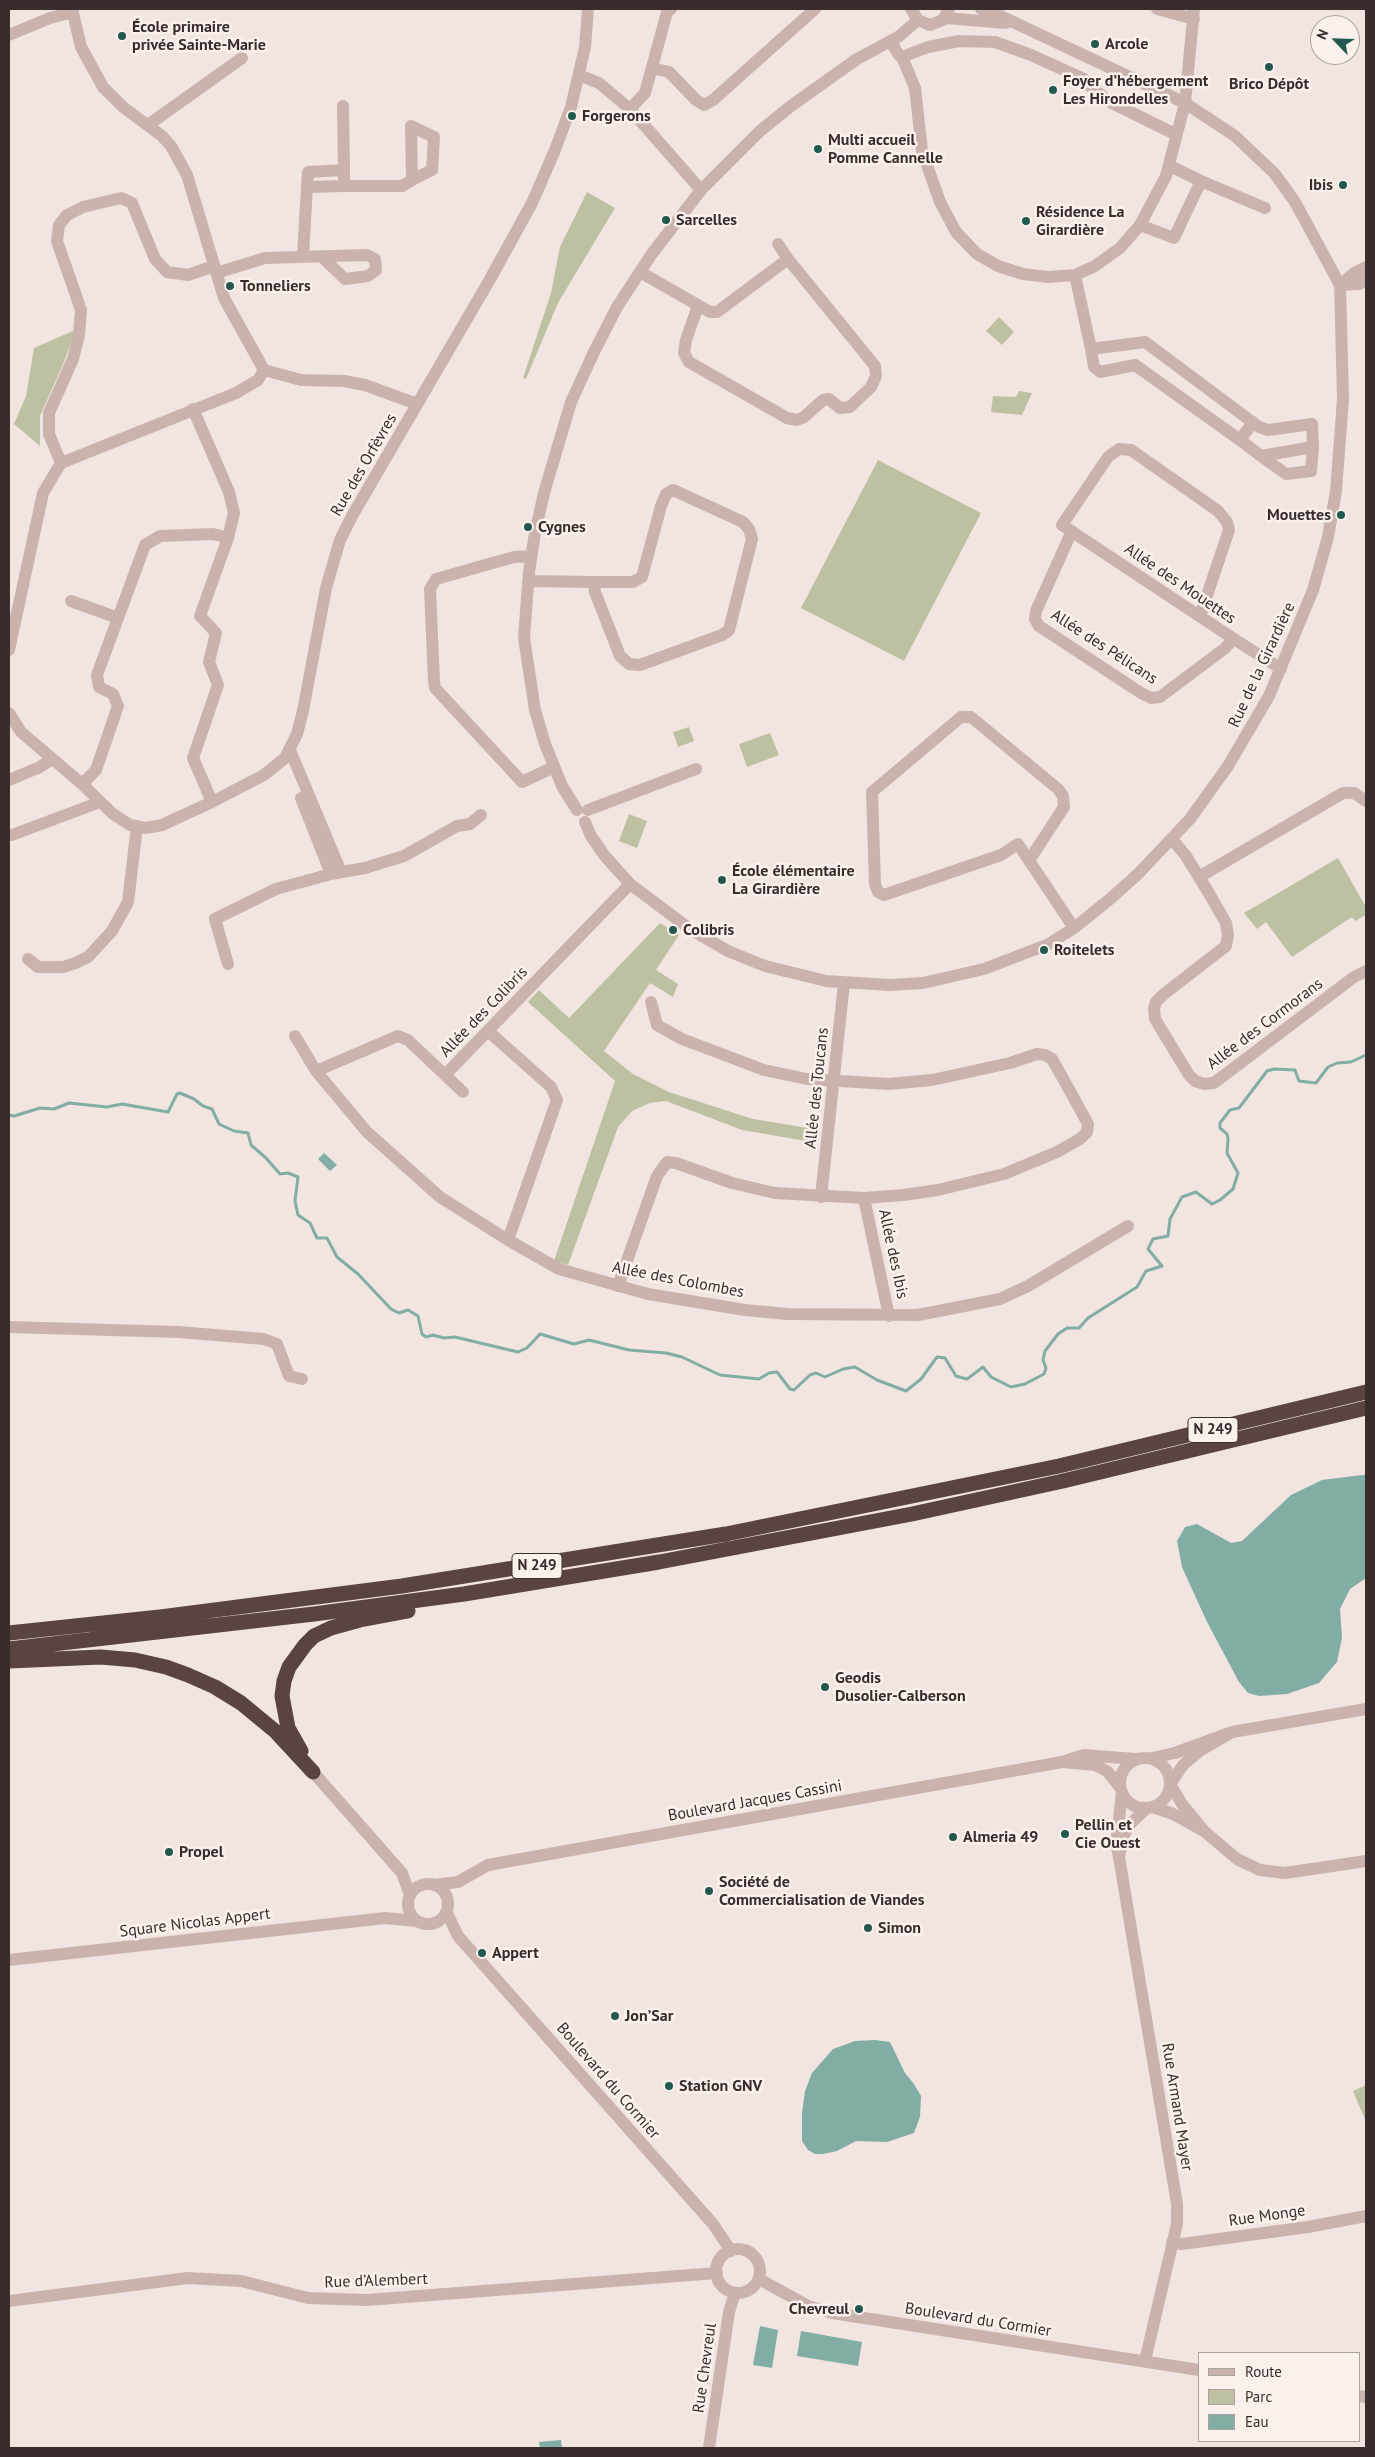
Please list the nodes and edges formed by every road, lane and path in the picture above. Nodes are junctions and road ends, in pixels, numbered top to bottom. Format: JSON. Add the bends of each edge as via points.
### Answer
{"nodes":[{"id":1,"x":588,"y":9,"type":"edge"},
{"id":2,"x":671,"y":9,"type":"edge"},
{"id":3,"x":815,"y":9,"type":"edge"},
{"id":4,"x":981,"y":9,"type":"edge"},
{"id":5,"x":1157,"y":9,"type":"edge"},
{"id":6,"x":72,"y":10,"type":"edge"},
{"id":7,"x":947,"y":13,"type":"edge"},
{"id":8,"x":914,"y":14,"type":"edge"},
{"id":9,"x":1194,"y":14,"type":"edge"},
{"id":10,"x":1016,"y":24,"type":"junction"},
{"id":11,"x":9,"y":35,"type":"edge"},
{"id":12,"x":890,"y":41,"type":"junction"},
{"id":13,"x":242,"y":58,"type":"dead end"},
{"id":14,"x":903,"y":59,"type":"junction"},
{"id":15,"x":652,"y":68,"type":"junction"},
{"id":16,"x":580,"y":75,"type":"junction"},
{"id":17,"x":1185,"y":103,"type":"junction"},
{"id":18,"x":343,"y":106,"type":"dead end"},
{"id":19,"x":630,"y":109,"type":"junction"},
{"id":20,"x":148,"y":125,"type":"junction"},
{"id":21,"x":1175,"y":134,"type":"junction"},
{"id":22,"x":1170,"y":166,"type":"junction"},
{"id":23,"x":344,"y":170,"type":"junction"},
{"id":24,"x":412,"y":180,"type":"dead end"},
{"id":25,"x":1202,"y":181,"type":"junction"},
{"id":26,"x":344,"y":186,"type":"junction"},
{"id":27,"x":307,"y":187,"type":"junction"},
{"id":28,"x":701,"y":190,"type":"junction"},
{"id":29,"x":1265,"y":208,"type":"dead end"},
{"id":30,"x":1140,"y":225,"type":"junction"},
{"id":31,"x":778,"y":244,"type":"dead end"},
{"id":32,"x":303,"y":256,"type":"junction"},
{"id":33,"x":322,"y":257,"type":"dead end"},
{"id":34,"x":788,"y":259,"type":"junction"},
{"id":35,"x":1366,"y":267,"type":"edge"},
{"id":36,"x":215,"y":270,"type":"junction"},
{"id":37,"x":640,"y":272,"type":"junction"},
{"id":38,"x":1075,"y":275,"type":"junction"},
{"id":39,"x":1366,"y":280,"type":"edge"},
{"id":40,"x":1340,"y":285,"type":"junction"},
{"id":41,"x":698,"y":306,"type":"junction"},
{"id":42,"x":1091,"y":349,"type":"junction"},
{"id":43,"x":264,"y":370,"type":"junction"},
{"id":44,"x":418,"y":404,"type":"junction"},
{"id":45,"x":193,"y":409,"type":"junction"},
{"id":46,"x":1253,"y":422,"type":"junction"},
{"id":47,"x":1240,"y":440,"type":"junction"},
{"id":48,"x":1314,"y":447,"type":"junction"},
{"id":49,"x":1261,"y":456,"type":"junction"},
{"id":50,"x":61,"y":463,"type":"junction"},
{"id":51,"x":1067,"y":528,"type":"junction"},
{"id":52,"x":228,"y":538,"type":"junction"},
{"id":53,"x":530,"y":556,"type":"junction"},
{"id":54,"x":528,"y":581,"type":"junction"},
{"id":55,"x":594,"y":582,"type":"junction"},
{"id":56,"x":71,"y":601,"type":"dead end"},
{"id":57,"x":1200,"y":616,"type":"junction"},
{"id":58,"x":118,"y":618,"type":"junction"},
{"id":59,"x":1234,"y":639,"type":"junction"},
{"id":60,"x":9,"y":650,"type":"edge"},
{"id":61,"x":1281,"y":669,"type":"junction"},
{"id":62,"x":9,"y":713,"type":"edge"},
{"id":63,"x":288,"y":754,"type":"junction"},
{"id":64,"x":52,"y":759,"type":"junction"},
{"id":65,"x":554,"y":768,"type":"junction"},
{"id":66,"x":696,"y":769,"type":"dead end"},
{"id":67,"x":9,"y":780,"type":"edge"},
{"id":68,"x":82,"y":784,"type":"junction"},
{"id":69,"x":1366,"y":801,"type":"edge"},
{"id":70,"x":100,"y":802,"type":"junction"},
{"id":71,"x":212,"y":802,"type":"junction"},
{"id":72,"x":583,"y":814,"type":"junction"},
{"id":73,"x":481,"y":816,"type":"dead end"},
{"id":74,"x":137,"y":826,"type":"junction"},
{"id":75,"x":12,"y":835,"type":"dead end"},
{"id":76,"x":1172,"y":840,"type":"junction"},
{"id":77,"x":1030,"y":859,"type":"junction"},
{"id":78,"x":336,"y":873,"type":"junction"},
{"id":79,"x":1199,"y":877,"type":"junction"},
{"id":80,"x":630,"y":884,"type":"junction"},
{"id":81,"x":1074,"y":928,"type":"junction"},
{"id":82,"x":28,"y":959,"type":"dead end"},
{"id":83,"x":228,"y":964,"type":"dead end"},
{"id":84,"x":1366,"y":971,"type":"edge"},
{"id":85,"x":844,"y":983,"type":"junction"},
{"id":86,"x":651,"y":1002,"type":"dead end"},
{"id":87,"x":488,"y":1031,"type":"junction"},
{"id":88,"x":295,"y":1036,"type":"dead end"},
{"id":89,"x":316,"y":1071,"type":"junction"},
{"id":90,"x":445,"y":1075,"type":"junction"},
{"id":91,"x":834,"y":1082,"type":"junction"},
{"id":92,"x":462,"y":1092,"type":"dead end"},
{"id":93,"x":821,"y":1197,"type":"junction"},
{"id":94,"x":864,"y":1198,"type":"junction"},
{"id":95,"x":1128,"y":1226,"type":"dead end"},
{"id":96,"x":508,"y":1240,"type":"junction"},
{"id":97,"x":618,"y":1286,"type":"junction"},
{"id":98,"x":889,"y":1316,"type":"junction"},
{"id":99,"x":9,"y":1327,"type":"edge"},
{"id":100,"x":302,"y":1379,"type":"dead end"},
{"id":101,"x":1366,"y":1392,"type":"edge"},
{"id":102,"x":1366,"y":1408,"type":"edge"},
{"id":103,"x":464,"y":1594,"type":"junction"},
{"id":104,"x":9,"y":1633,"type":"edge"},
{"id":105,"x":9,"y":1649,"type":"edge"},
{"id":106,"x":9,"y":1661,"type":"edge"},
{"id":107,"x":1366,"y":1709,"type":"edge"},
{"id":108,"x":1232,"y":1732,"type":"junction"},
{"id":109,"x":1152,"y":1758,"type":"junction"},
{"id":110,"x":1135,"y":1759,"type":"junction"},
{"id":111,"x":1062,"y":1762,"type":"junction"},
{"id":112,"x":313,"y":1772,"type":"junction"},
{"id":113,"x":1170,"y":1784,"type":"junction"},
{"id":114,"x":1120,"y":1790,"type":"junction"},
{"id":115,"x":1150,"y":1808,"type":"junction"},
{"id":116,"x":1204,"y":1831,"type":"junction"},
{"id":117,"x":1119,"y":1856,"type":"junction"},
{"id":118,"x":1366,"y":1861,"type":"edge"},
{"id":119,"x":402,"y":1873,"type":"junction"},
{"id":120,"x":458,"y":1882,"type":"junction"},
{"id":121,"x":429,"y":1885,"type":"junction"},
{"id":122,"x":409,"y":1898,"type":"junction"},
{"id":123,"x":447,"y":1907,"type":"junction"},
{"id":124,"x":385,"y":1918,"type":"junction"},
{"id":125,"x":417,"y":1922,"type":"junction"},
{"id":126,"x":431,"y":1924,"type":"junction"},
{"id":127,"x":458,"y":1936,"type":"junction"},
{"id":128,"x":9,"y":1960,"type":"edge"},
{"id":129,"x":1366,"y":2216,"type":"edge"},
{"id":130,"x":1172,"y":2242,"type":"junction"},
{"id":131,"x":731,"y":2251,"type":"junction"},
{"id":132,"x":717,"y":2273,"type":"junction"},
{"id":133,"x":759,"y":2279,"type":"junction"},
{"id":134,"x":735,"y":2292,"type":"junction"},
{"id":135,"x":9,"y":2301,"type":"edge"},
{"id":136,"x":1145,"y":2361,"type":"junction"},
{"id":137,"x":1198,"y":2370,"type":"edge"},
{"id":138,"x":709,"y":2448,"type":"edge"}],
"edges":[{"from":1,"to":16,"type":"street","name":"Rue des Orfèvres"},
{"from":2,"to":15,"type":"street","via":[[667,12]]},
{"from":3,"to":15,"type":"street","via":[[720,94],[704,104],[669,72]]},
{"from":4,"to":10,"type":"street","name":"Rue de la Girardière"},
{"from":5,"to":9,"type":"street"},
{"from":6,"to":11,"type":"street"},
{"from":6,"to":20,"type":"street","via":[[81,47],[103,87]]},
{"from":7,"to":8,"type":"street","name":"Rue de la Girardière","via":[[937,23],[930,24]]},
{"from":7,"to":10,"type":"street","name":"Rue de la Girardière"},
{"from":8,"to":12,"type":"street","name":"Rue de la Girardière"},
{"from":9,"to":17,"type":"street"},
{"from":10,"to":17,"type":"street","name":"Rue de la Girardière"},
{"from":12,"to":14,"type":"street"},
{"from":12,"to":28,"type":"street","name":"Rue de la Girardière","via":[[857,59],[760,130]]},
{"from":13,"to":20,"type":"street"},
{"from":14,"to":21,"type":"street","via":[[928,47],[959,41],[995,42],[1084,79],[1110,102]]},
{"from":14,"to":38,"type":"street","via":[[917,92],[922,151],[940,202],[956,232],[977,254],[998,266],[1048,277]]},
{"from":15,"to":19,"type":"street","via":[[645,93]]},
{"from":16,"to":19,"type":"street","via":[[599,83]]},
{"from":16,"to":44,"type":"street","name":"Rue des Orfèvres","via":[[556,150],[532,203]]},
{"from":17,"to":21,"type":"street"},
{"from":17,"to":40,"type":"street","name":"Rue de la Girardière","via":[[1235,136],[1274,174],[1294,202]]},
{"from":18,"to":23,"type":"street"},
{"from":19,"to":28,"type":"street"},
{"from":20,"to":36,"type":"street","via":[[171,146],[187,175]]},
{"from":21,"to":22,"type":"street"},
{"from":22,"to":25,"type":"street"},
{"from":22,"to":30,"type":"street"},
{"from":23,"to":26,"type":"street"},
{"from":23,"to":27,"type":"street","via":[[308,172]]},
{"from":24,"to":26,"type":"street","via":[[402,186]]},
{"from":25,"to":29,"type":"street"},
{"from":25,"to":30,"type":"street","via":[[1174,238]]},
{"from":26,"to":27,"type":"street"},
{"from":27,"to":32,"type":"street"},
{"from":28,"to":37,"type":"street","name":"Rue de la Girardière"},
{"from":30,"to":38,"type":"street","via":[[1120,248],[1095,266]]},
{"from":31,"to":34,"type":"street"},
{"from":32,"to":33,"type":"street"},
{"from":32,"to":36,"type":"street","via":[[265,258]]},
{"from":34,"to":41,"type":"street","via":[[717,312]]},
{"from":34,"to":41,"type":"street","via":[[875,366],[876,376],[871,387],[850,407],[840,408],[829,399],[823,400],[804,417],[797,420],[787,418],[689,362],[684,353],[686,340]]},
{"from":35,"to":40,"type":"street"},
{"from":36,"to":43,"type":"street","via":[[224,298]]},
{"from":36,"to":50,"type":"street","via":[[188,275],[167,272],[155,259],[132,203],[121,198],[82,207],[67,215],[59,225],[57,241],[81,310],[74,359],[49,413],[49,434]]},
{"from":37,"to":41,"type":"street"},
{"from":37,"to":53,"type":"street","name":"Rue de la Girardière","via":[[602,337],[571,402],[544,493]]},
{"from":38,"to":42,"type":"street"},
{"from":39,"to":40,"type":"street","via":[[1359,284]]},
{"from":40,"to":61,"type":"street","name":"Rue de la Girardière","via":[[1343,399],[1336,491],[1328,537],[1313,590]]},
{"from":42,"to":46,"type":"street","via":[[1145,342]]},
{"from":42,"to":47,"type":"street","via":[[1094,367],[1100,372],[1135,365]]},
{"from":43,"to":44,"type":"street","via":[[300,380],[365,385]]},
{"from":43,"to":45,"type":"street","via":[[258,380],[236,393]]},
{"from":44,"to":63,"type":"street","name":"Rue des Orfèvres","via":[[340,540],[326,588],[303,711]]},
{"from":45,"to":50,"type":"street"},
{"from":45,"to":52,"type":"street","via":[[229,492],[234,513]]},
{"from":46,"to":47,"type":"street"},
{"from":46,"to":48,"type":"street","via":[[1268,430],[1312,424]]},
{"from":47,"to":49,"type":"street"},
{"from":48,"to":49,"type":"street"},
{"from":48,"to":49,"type":"street","via":[[1311,472],[1286,474]]},
{"from":50,"to":60,"type":"street","via":[[43,493]]},
{"from":51,"to":57,"type":"street","name":"Allée des Mouettes"},
{"from":51,"to":57,"type":"street","name":"Allée des Pélicans","via":[[1108,457],[1119,449],[1131,450],[1218,511],[1227,522],[1229,530]]},
{"from":51,"to":59,"type":"street","name":"Allée des Pélicans","via":[[1036,611],[1035,619],[1046,631],[1151,698],[1160,697]]},
{"from":52,"to":58,"type":"street","via":[[213,534],[152,539],[145,545]]},
{"from":52,"to":71,"type":"street","via":[[200,616],[216,633],[208,662],[218,684],[192,758]]},
{"from":53,"to":54,"type":"street","name":"Rue de la Girardière"},
{"from":53,"to":65,"type":"street","via":[[514,557],[436,579],[430,589],[434,681],[435,688],[522,782]]},
{"from":54,"to":55,"type":"street"},
{"from":54,"to":65,"type":"street","name":"Rue de la Girardière","via":[[524,638],[528,670],[535,710]]},
{"from":55,"to":55,"type":"street","via":[[633,582],[642,577],[660,506],[666,494],[673,490],[749,528],[752,539],[728,630],[640,665],[629,664],[620,656]]},
{"from":56,"to":58,"type":"street"},
{"from":57,"to":59,"type":"street","name":"Allée des Mouettes"},
{"from":58,"to":68,"type":"street","via":[[97,675],[99,687],[113,694],[118,706],[96,770]]},
{"from":59,"to":61,"type":"street","name":"Allée des Mouettes"},
{"from":61,"to":76,"type":"street","name":"Rue de la Girardière","via":[[1233,758]]},
{"from":62,"to":64,"type":"street","via":[[21,732]]},
{"from":63,"to":71,"type":"street","via":[[264,775]]},
{"from":63,"to":78,"type":"street"},
{"from":64,"to":67,"type":"street"},
{"from":64,"to":68,"type":"street"},
{"from":65,"to":72,"type":"street","name":"Rue de la Girardière","via":[[571,804]]},
{"from":66,"to":72,"type":"street"},
{"from":68,"to":70,"type":"street"},
{"from":69,"to":79,"type":"street","via":[[1354,793],[1343,794]]},
{"from":70,"to":74,"type":"street","via":[[113,814]]},
{"from":70,"to":75,"type":"street"},
{"from":71,"to":74,"type":"street","via":[[162,825]]},
{"from":72,"to":80,"type":"street","name":"Rue de la Girardière","via":[[591,836]]},
{"from":73,"to":78,"type":"street","via":[[404,856]]},
{"from":74,"to":82,"type":"street","via":[[128,902],[112,931],[88,957],[73,964],[38,967]]},
{"from":76,"to":79,"type":"street","name":"Allée des Cormorans"},
{"from":76,"to":81,"type":"street","name":"Rue de la Girardière","via":[[1117,893]]},
{"from":77,"to":77,"type":"street","via":[[1018,844],[1000,854],[911,885],[884,894],[878,892],[875,884],[872,792],[960,717],[971,718],[1058,788],[1063,796],[1064,807]]},
{"from":77,"to":81,"type":"street"},
{"from":78,"to":83,"type":"street","via":[[276,889],[215,918]]},
{"from":79,"to":84,"type":"street","name":"Allée des Cormorans","via":[[1226,923],[1226,946],[1164,994],[1154,1008],[1155,1018],[1195,1081],[1214,1083]]},
{"from":80,"to":85,"type":"street","name":"Rue de la Girardière","via":[[690,929],[728,951],[765,966]]},
{"from":80,"to":87,"type":"street","name":"Allée des Colibris"},
{"from":81,"to":85,"type":"street","name":"Rue de la Girardière","via":[[1047,945],[955,977],[906,984]]},
{"from":85,"to":91,"type":"street","name":"Allée des Toucans"},
{"from":86,"to":91,"type":"street","via":[[657,1025],[682,1039],[764,1070]]},
{"from":87,"to":90,"type":"street","name":"Allée des Colibris"},
{"from":87,"to":96,"type":"street","via":[[551,1087],[556,1100]]},
{"from":88,"to":89,"type":"street","name":"Allée des Colombes"},
{"from":89,"to":90,"type":"street","name":"Allée des Colibris","via":[[398,1036],[408,1040]]},
{"from":89,"to":96,"type":"street","name":"Allée des Colombes","via":[[367,1132],[440,1197]]},
{"from":90,"to":92,"type":"street"},
{"from":91,"to":93,"type":"street","name":"Allée des Toucans"},
{"from":91,"to":94,"type":"street","via":[[889,1084],[932,1080],[1037,1054],[1045,1055],[1052,1059],[1088,1124],[1087,1132],[1080,1140],[1004,1174],[938,1190]]},
{"from":93,"to":94,"type":"street"},
{"from":93,"to":97,"type":"street","via":[[775,1193],[666,1162],[657,1176]]},
{"from":94,"to":98,"type":"street","name":"Allée des Ibis"},
{"from":95,"to":98,"type":"street","name":"Allée des Colombes","via":[[1028,1286],[1000,1299],[918,1315]]},
{"from":96,"to":97,"type":"street","name":"Allée des Colombes","via":[[559,1269]]},
{"from":97,"to":98,"type":"street","name":"Allée des Colombes","via":[[745,1310]]},
{"from":99,"to":100,"type":"street","via":[[178,1332],[264,1339],[277,1344],[289,1376]]},
{"from":101,"to":104,"type":"highway","number":"N 249","via":[[1050,1468],[708,1537],[402,1586],[160,1618]]},
{"from":102,"to":103,"type":"highway","number":"N 249","via":[[912,1514],[669,1560]]},
{"from":103,"to":105,"type":"highway","number":"N 249","via":[[254,1622]]},
{"from":103,"to":112,"type":"highway","number":"N 249","via":[[452,1603],[331,1628],[314,1636],[305,1645],[289,1667],[282,1696],[288,1728]]},
{"from":106,"to":112,"type":"highway","via":[[101,1657],[166,1667],[215,1687],[241,1703],[275,1732]]},
{"from":107,"to":108,"type":"street"},
{"from":108,"to":109,"type":"street"},
{"from":108,"to":113,"type":"street","via":[[1183,1764]]},
{"from":109,"to":110,"type":"street"},
{"from":109,"to":113,"type":"street","via":[[1165,1767]]},
{"from":110,"to":111,"type":"street","name":"Boulevard Jacques Cassini","via":[[1084,1755]]},
{"from":110,"to":114,"type":"street","via":[[1123,1770]]},
{"from":111,"to":114,"type":"street","name":"Boulevard Jacques Cassini","via":[[1096,1765],[1107,1771]]},
{"from":111,"to":120,"type":"street","name":"Boulevard Jacques Cassini","via":[[488,1865]]},
{"from":112,"to":119,"type":"street"},
{"from":113,"to":115,"type":"street","via":[[1165,1799]]},
{"from":113,"to":116,"type":"street"},
{"from":114,"to":115,"type":"street","via":[[1132,1805]]},
{"from":114,"to":117,"type":"street","name":"Rue Armand Mayer","via":[[1116,1844]]},
{"from":115,"to":116,"type":"street","via":[[1173,1814]]},
{"from":115,"to":117,"type":"street","name":"Rue Armand Mayer","via":[[1129,1825]]},
{"from":116,"to":118,"type":"street","via":[[1237,1859],[1260,1870],[1285,1873]]},
{"from":117,"to":130,"type":"street","name":"Rue Armand Mayer","via":[[1177,2204],[1177,2224]]},
{"from":119,"to":121,"type":"street"},
{"from":119,"to":122,"type":"street"},
{"from":120,"to":121,"type":"street","name":"Boulevard Jacques Cassini"},
{"from":120,"to":123,"type":"street"},
{"from":121,"to":122,"type":"street","via":[[415,1889]]},
{"from":121,"to":123,"type":"street","via":[[444,1893]]},
{"from":122,"to":124,"type":"street"},
{"from":122,"to":125,"type":"street","via":[[408,1910]]},
{"from":123,"to":126,"type":"street","via":[[442,1919]]},
{"from":123,"to":127,"type":"street","name":"Boulevard du Cormier"},
{"from":124,"to":125,"type":"street","name":"Square Nicolas Appert"},
{"from":124,"to":128,"type":"street","name":"Square Nicolas Appert"},
{"from":125,"to":126,"type":"street"},
{"from":126,"to":127,"type":"street","name":"Boulevard du Cormier"},
{"from":127,"to":131,"type":"street","name":"Boulevard du Cormier","via":[[713,2224]]},
{"from":129,"to":130,"type":"street","name":"Rue Monge","via":[[1182,2244]]},
{"from":130,"to":136,"type":"street","name":"Rue Armand Mayer"},
{"from":131,"to":132,"type":"street","via":[[720,2260]]},
{"from":131,"to":133,"type":"street","via":[[743,2250],[754,2256],[760,2266]]},
{"from":132,"to":134,"type":"street","via":[[722,2286]]},
{"from":132,"to":135,"type":"street","name":"Rue d’Alembert","via":[[368,2300],[308,2298],[241,2281],[188,2278]]},
{"from":133,"to":134,"type":"street","via":[[749,2290]]},
{"from":133,"to":136,"type":"street","name":"Boulevard du Cormier","via":[[808,2306],[832,2313]]},
{"from":134,"to":138,"type":"street","name":"Rue Chevreul","via":[[729,2312]]},
{"from":136,"to":137,"type":"street","name":"Boulevard du Cormier"}]}
